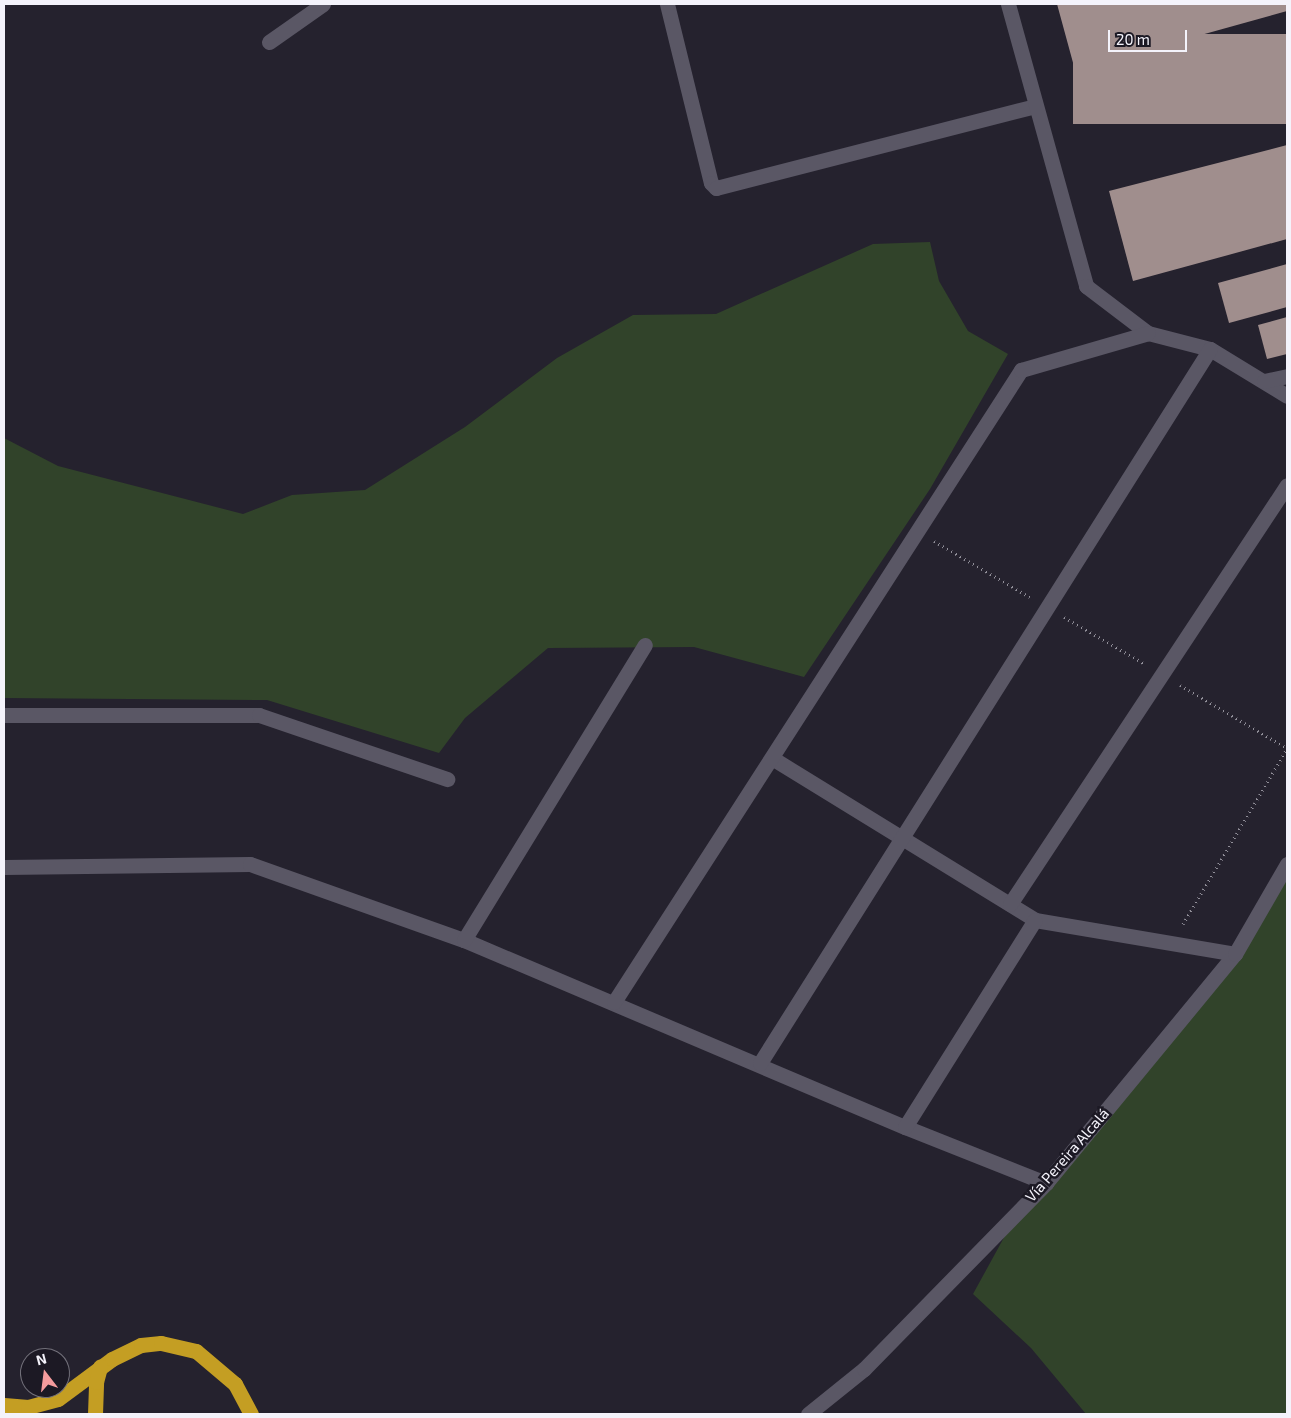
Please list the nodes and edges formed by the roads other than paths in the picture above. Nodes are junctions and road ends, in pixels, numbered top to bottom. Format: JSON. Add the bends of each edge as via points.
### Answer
{"nodes":[{"id":1,"x":323,"y":4,"type":"edge"},
{"id":2,"x":667,"y":4,"type":"edge"},
{"id":3,"x":1008,"y":4,"type":"edge"},
{"id":4,"x":269,"y":42,"type":"dead end"},
{"id":5,"x":1035,"y":106,"type":"junction"},
{"id":6,"x":1148,"y":333,"type":"junction"},
{"id":7,"x":1210,"y":349,"type":"junction"},
{"id":8,"x":1287,"y":376,"type":"edge"},
{"id":9,"x":1264,"y":381,"type":"junction"},
{"id":10,"x":1287,"y":396,"type":"edge"},
{"id":11,"x":1287,"y":485,"type":"edge"},
{"id":12,"x":645,"y":645,"type":"dead end"},
{"id":13,"x":4,"y":715,"type":"edge"},
{"id":14,"x":772,"y":758,"type":"junction"},
{"id":15,"x":447,"y":779,"type":"dead end"},
{"id":16,"x":902,"y":838,"type":"junction"},
{"id":17,"x":1287,"y":864,"type":"edge"},
{"id":18,"x":4,"y":867,"type":"edge"},
{"id":19,"x":1010,"y":904,"type":"junction"},
{"id":20,"x":1035,"y":920,"type":"junction"},
{"id":21,"x":464,"y":940,"type":"junction"},
{"id":22,"x":1235,"y":954,"type":"junction"},
{"id":23,"x":614,"y":1002,"type":"junction"},
{"id":24,"x":760,"y":1063,"type":"junction"},
{"id":25,"x":905,"y":1127,"type":"junction"},
{"id":26,"x":1046,"y":1183,"type":"junction"},
{"id":27,"x":100,"y":1367,"type":"junction"},
{"id":28,"x":4,"y":1405,"type":"edge"},
{"id":29,"x":95,"y":1414,"type":"edge"},
{"id":30,"x":250,"y":1414,"type":"edge"},
{"id":31,"x":808,"y":1414,"type":"edge"}],
"edges":[{"from":1,"to":4,"type":"street"},
{"from":2,"to":5,"type":"street","via":[[711,183],[716,188]]},
{"from":3,"to":5,"type":"street"},
{"from":5,"to":6,"type":"street","via":[[1086,286]]},
{"from":6,"to":7,"type":"street"},
{"from":6,"to":14,"type":"street","via":[[1021,370]]},
{"from":7,"to":9,"type":"street"},
{"from":7,"to":16,"type":"street"},
{"from":8,"to":9,"type":"street"},
{"from":9,"to":10,"type":"street"},
{"from":11,"to":19,"type":"street"},
{"from":12,"to":21,"type":"street"},
{"from":13,"to":15,"type":"street","via":[[259,715]]},
{"from":14,"to":16,"type":"street"},
{"from":14,"to":23,"type":"street"},
{"from":16,"to":19,"type":"street"},
{"from":16,"to":24,"type":"street"},
{"from":17,"to":22,"type":"street","name":"Vía Pereira Alcalá"},
{"from":18,"to":21,"type":"street","via":[[250,864]]},
{"from":19,"to":20,"type":"street"},
{"from":20,"to":22,"type":"street"},
{"from":20,"to":25,"type":"street"},
{"from":21,"to":23,"type":"street"},
{"from":22,"to":26,"type":"street","name":"Vía Pereira Alcalá"},
{"from":23,"to":24,"type":"street"},
{"from":24,"to":25,"type":"street"},
{"from":25,"to":26,"type":"street"},
{"from":26,"to":31,"type":"street","name":"Vía Pereira Alcalá","via":[[864,1369]]},
{"from":27,"to":28,"type":"highway","via":[[58,1399],[28,1407]]},
{"from":27,"to":29,"type":"highway"},
{"from":27,"to":30,"type":"highway","via":[[141,1345],[161,1343],[196,1351],[235,1384]]}]}
